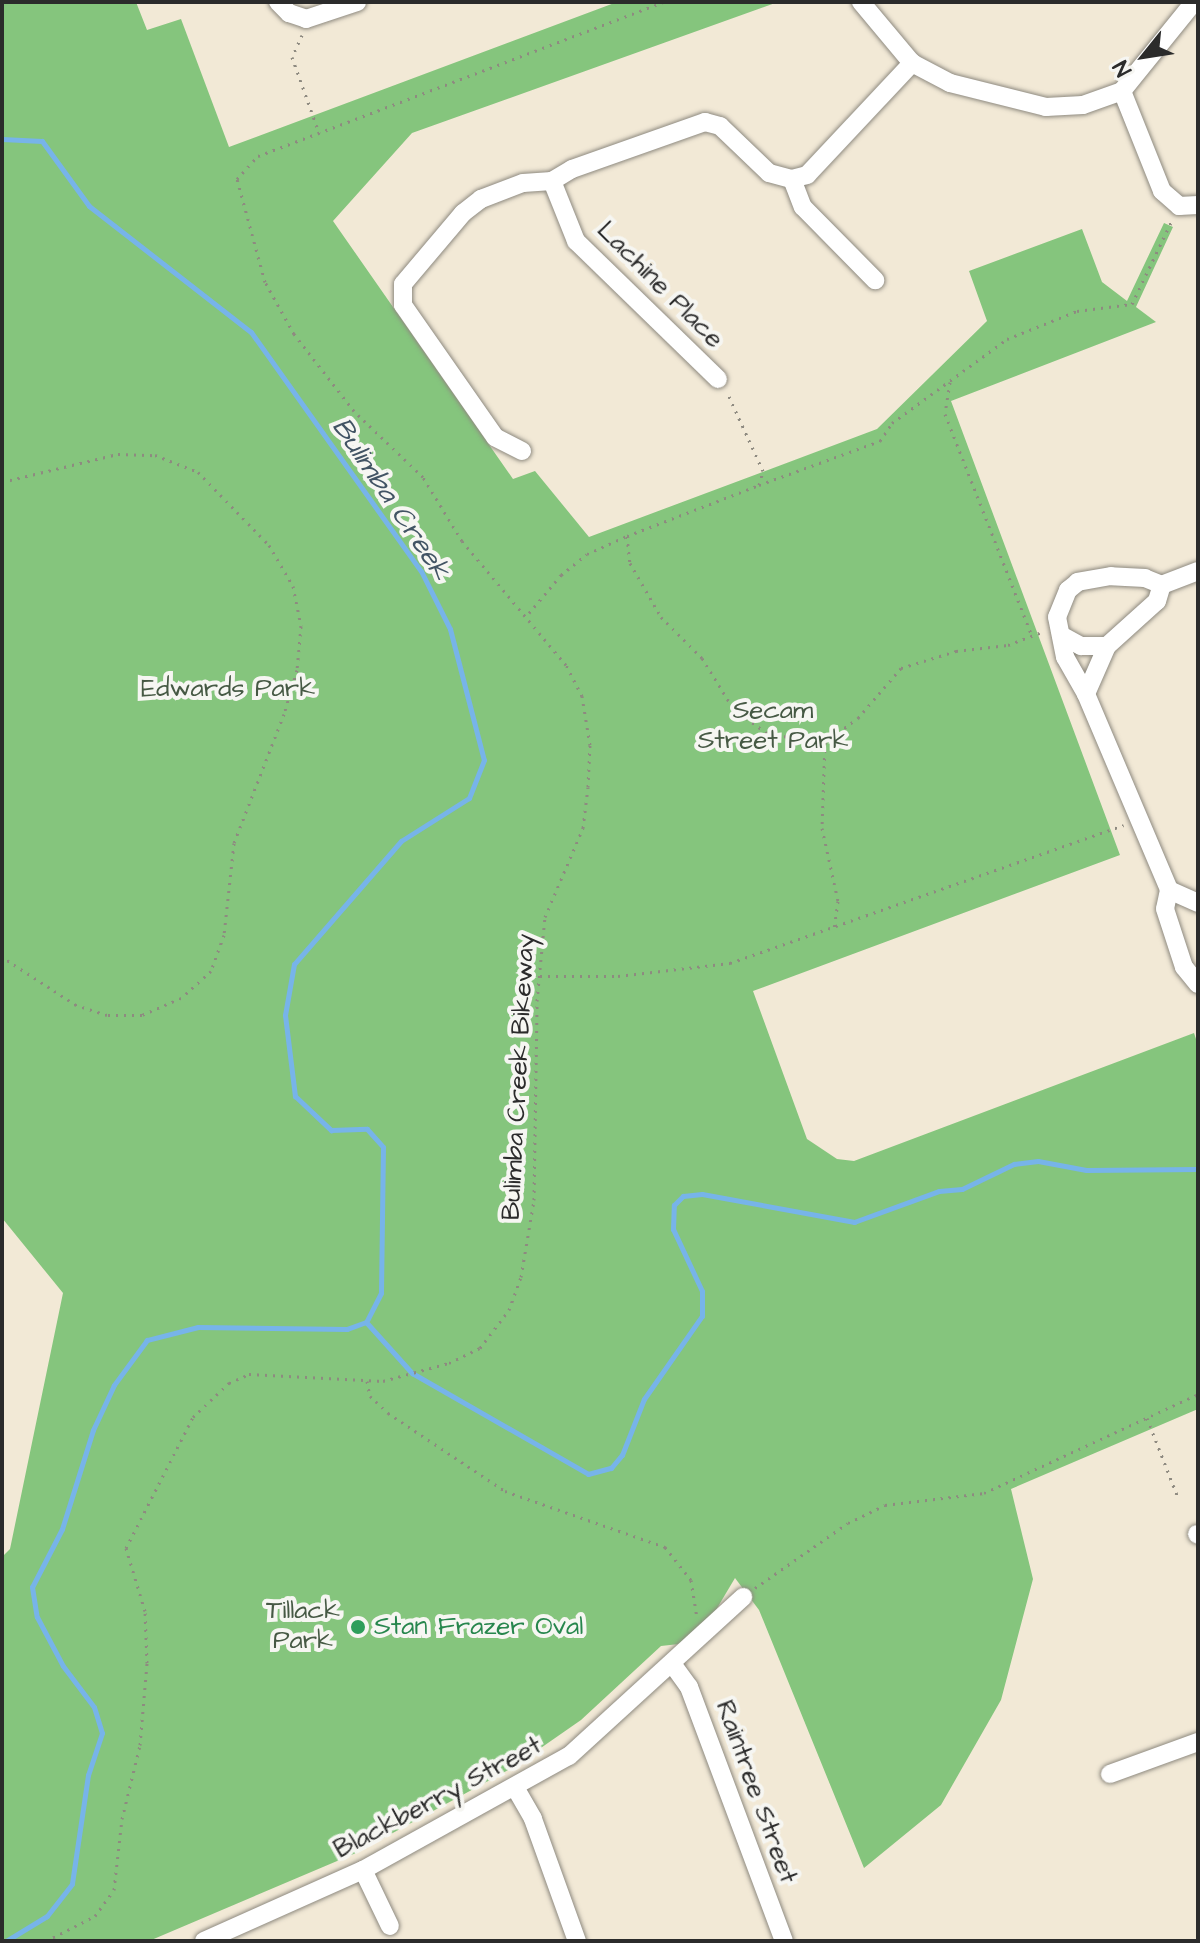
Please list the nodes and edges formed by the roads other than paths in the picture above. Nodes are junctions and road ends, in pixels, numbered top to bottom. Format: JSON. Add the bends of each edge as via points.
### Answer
{"nodes":[{"id":1,"x":278,"y":2,"type":"edge"},
{"id":2,"x":357,"y":2,"type":"edge"},
{"id":3,"x":861,"y":2,"type":"edge"},
{"id":4,"x":1194,"y":2,"type":"edge"},
{"id":5,"x":912,"y":63,"type":"junction"},
{"id":6,"x":1122,"y":91,"type":"junction"},
{"id":7,"x":792,"y":179,"type":"junction"},
{"id":8,"x":552,"y":181,"type":"junction"},
{"id":9,"x":1188,"y":205,"type":"edge"},
{"id":10,"x":875,"y":280,"type":"dead end"},
{"id":11,"x":718,"y":379,"type":"road end"},
{"id":12,"x":522,"y":451,"type":"dead end"},
{"id":13,"x":1198,"y":571,"type":"edge"},
{"id":14,"x":1162,"y":585,"type":"junction"},
{"id":15,"x":1061,"y":635,"type":"junction"},
{"id":16,"x":1107,"y":646,"type":"junction"},
{"id":17,"x":1086,"y":694,"type":"junction"},
{"id":18,"x":1169,"y":890,"type":"junction"},
{"id":19,"x":1198,"y":903,"type":"edge"},
{"id":20,"x":1198,"y":984,"type":"edge"},
{"id":21,"x":743,"y":1597,"type":"road end"},
{"id":22,"x":673,"y":1665,"type":"junction"},
{"id":23,"x":1198,"y":1742,"type":"edge"},
{"id":24,"x":1110,"y":1774,"type":"dead end"},
{"id":25,"x":516,"y":1789,"type":"junction"},
{"id":26,"x":363,"y":1870,"type":"junction"},
{"id":27,"x":390,"y":1926,"type":"dead end"},
{"id":28,"x":204,"y":1941,"type":"edge"},
{"id":29,"x":577,"y":1941,"type":"edge"},
{"id":30,"x":784,"y":1941,"type":"edge"}],
"edges":[{"from":1,"to":2,"type":"street","via":[[306,19]]},
{"from":3,"to":5,"type":"street"},
{"from":4,"to":6,"type":"street"},
{"from":5,"to":6,"type":"street","via":[[950,83],[1046,107],[1083,105]]},
{"from":5,"to":7,"type":"street","via":[[807,175]]},
{"from":6,"to":9,"type":"street","via":[[1162,191]]},
{"from":7,"to":8,"type":"street","via":[[769,173],[720,126],[705,122]]},
{"from":7,"to":10,"type":"street","via":[[803,207]]},
{"from":8,"to":11,"type":"street","name":"Lachine Place","via":[[576,241]]},
{"from":8,"to":12,"type":"street","via":[[523,183],[481,199],[403,284],[403,305],[495,437]]},
{"from":13,"to":14,"type":"street"},
{"from":14,"to":15,"type":"street","via":[[1111,576],[1078,582],[1060,603]]},
{"from":14,"to":16,"type":"street","via":[[1157,601]]},
{"from":15,"to":16,"type":"street","via":[[1081,646]]},
{"from":15,"to":17,"type":"street","via":[[1071,672]]},
{"from":16,"to":17,"type":"street"},
{"from":17,"to":18,"type":"street"},
{"from":18,"to":19,"type":"street"},
{"from":18,"to":20,"type":"street","via":[[1165,909],[1184,967]]},
{"from":21,"to":22,"type":"street","name":"Blackberry Street"},
{"from":22,"to":25,"type":"street","name":"Blackberry Street","via":[[589,1740]]},
{"from":22,"to":30,"type":"street","name":"Raintree Street","via":[[689,1687]]},
{"from":23,"to":24,"type":"street"},
{"from":25,"to":26,"type":"street","name":"Blackberry Street"},
{"from":25,"to":29,"type":"street","via":[[533,1819]]},
{"from":26,"to":27,"type":"street"},
{"from":26,"to":28,"type":"street","name":"Blackberry Street"}]}
